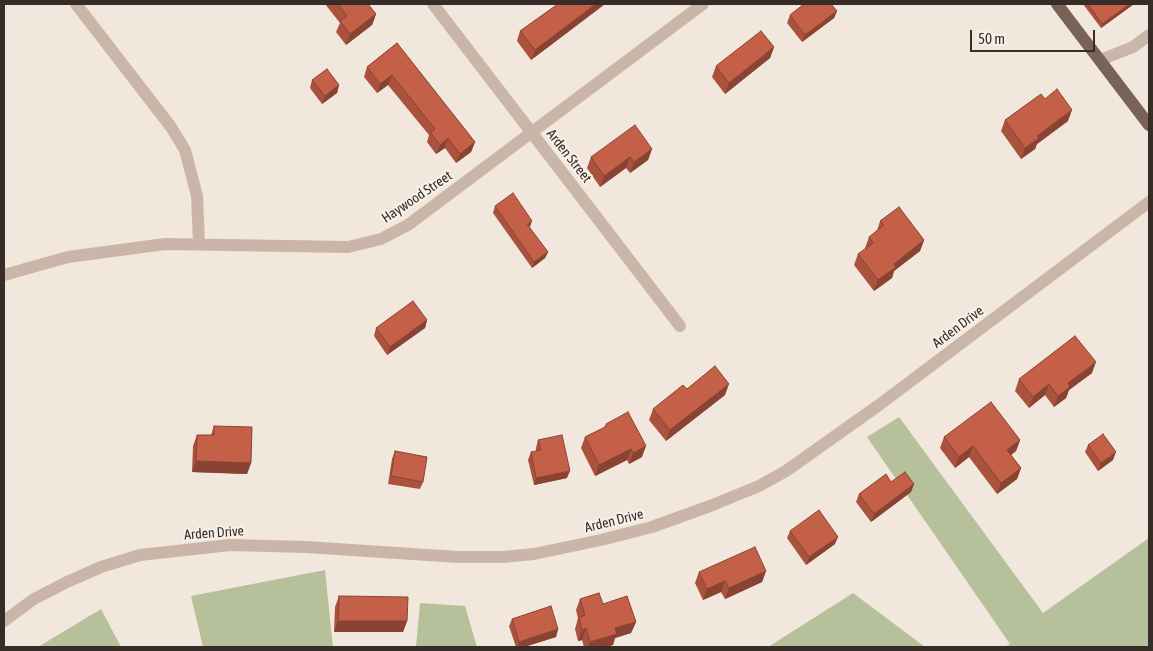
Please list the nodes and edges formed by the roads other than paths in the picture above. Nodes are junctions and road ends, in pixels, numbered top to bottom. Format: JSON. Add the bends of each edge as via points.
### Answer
{"nodes":[{"id":1,"x":76,"y":4,"type":"edge"},
{"id":2,"x":433,"y":4,"type":"edge"},
{"id":3,"x":703,"y":4,"type":"edge"},
{"id":4,"x":1057,"y":4,"type":"edge"},
{"id":5,"x":1149,"y":36,"type":"edge"},
{"id":6,"x":1100,"y":60,"type":"junction"},
{"id":7,"x":1149,"y":125,"type":"edge"},
{"id":8,"x":532,"y":134,"type":"junction"},
{"id":9,"x":1149,"y":202,"type":"edge"},
{"id":10,"x":199,"y":244,"type":"junction"},
{"id":11,"x":4,"y":275,"type":"edge"},
{"id":12,"x":680,"y":326,"type":"dead end"},
{"id":13,"x":4,"y":621,"type":"edge"}],
"edges":[{"from":1,"to":10,"type":"street","via":[[171,127],[185,150],[197,196]]},
{"from":2,"to":8,"type":"street","name":"Arden Street"},
{"from":3,"to":8,"type":"street","name":"Haywood Street"},
{"from":4,"to":6,"type":"main road"},
{"from":5,"to":6,"type":"street","via":[[1133,47]]},
{"from":6,"to":7,"type":"main road"},
{"from":8,"to":10,"type":"street","name":"Haywood Street","via":[[408,225],[381,239],[348,247]]},
{"from":8,"to":12,"type":"street","name":"Arden Street"},
{"from":9,"to":13,"type":"street","name":"Arden Drive","via":[[886,400],[793,465],[759,486],[710,506],[652,527],[601,540],[504,557],[458,557],[306,546],[230,546],[140,555],[67,582]]},
{"from":10,"to":11,"type":"street","name":"Haywood Street","via":[[165,244],[68,257]]}]}
